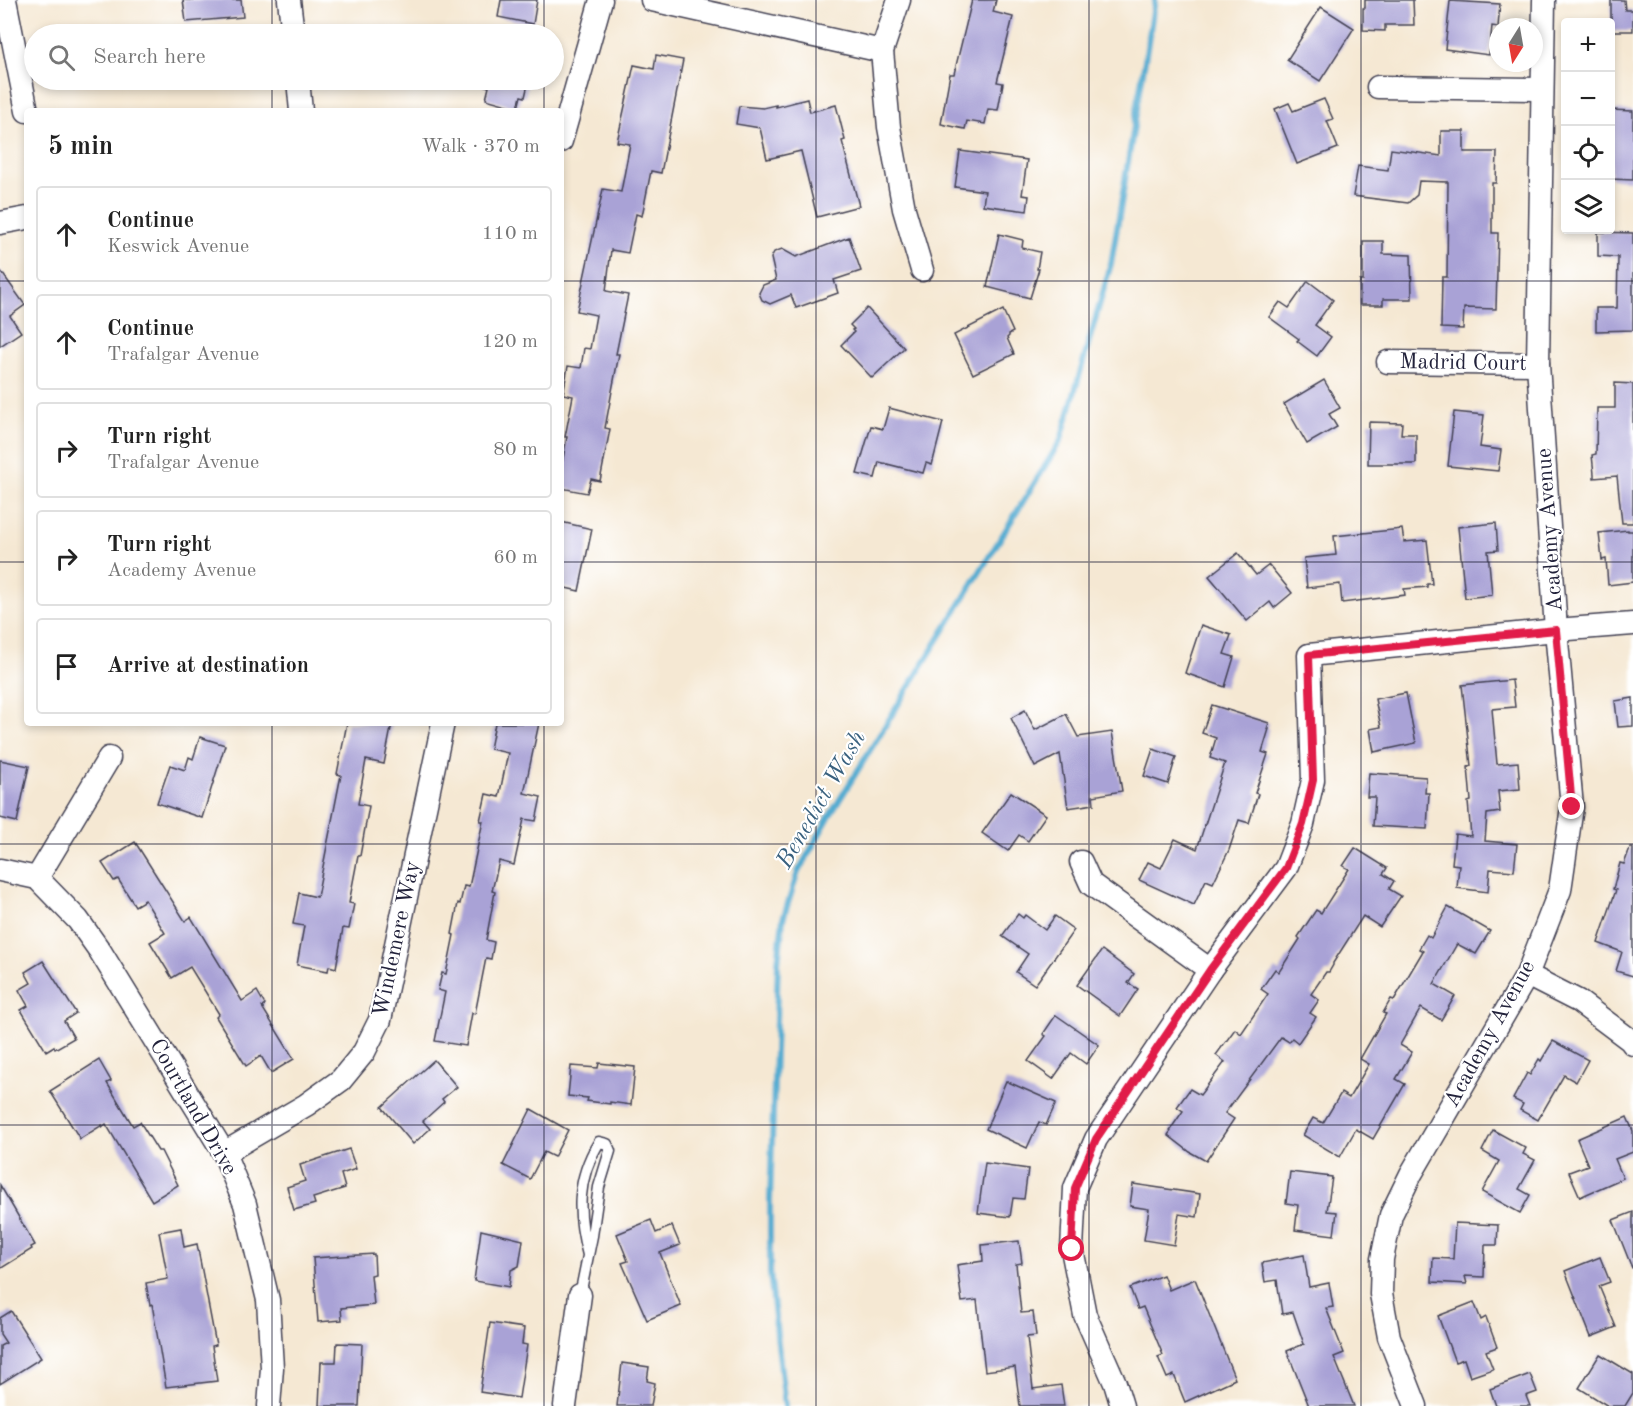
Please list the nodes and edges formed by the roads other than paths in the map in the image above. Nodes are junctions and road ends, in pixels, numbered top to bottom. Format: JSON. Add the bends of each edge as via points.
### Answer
{"nodes":[{"id":1,"x":5,"y":0,"type":"edge"},
{"id":2,"x":289,"y":0,"type":"edge"},
{"id":3,"x":600,"y":0,"type":"edge"},
{"id":4,"x":652,"y":0,"type":"edge"},
{"id":5,"x":899,"y":0,"type":"edge"},
{"id":6,"x":1544,"y":0,"type":"edge"},
{"id":7,"x":292,"y":24,"type":"edge"},
{"id":8,"x":882,"y":51,"type":"junction"},
{"id":9,"x":1378,"y":87,"type":"dead end"},
{"id":10,"x":1542,"y":89,"type":"junction"},
{"id":11,"x":299,"y":90,"type":"edge"},
{"id":12,"x":26,"y":108,"type":"edge"},
{"id":13,"x":301,"y":108,"type":"edge"},
{"id":14,"x":564,"y":130,"type":"edge"},
{"id":15,"x":24,"y":219,"type":"edge"},
{"id":16,"x":0,"y":223,"type":"edge"},
{"id":17,"x":922,"y":270,"type":"dead end"},
{"id":18,"x":1388,"y":362,"type":"dead end"},
{"id":19,"x":1538,"y":364,"type":"junction"},
{"id":20,"x":1633,"y":624,"type":"edge"},
{"id":21,"x":1556,"y":630,"type":"junction"},
{"id":22,"x":442,"y":726,"type":"edge"},
{"id":23,"x":109,"y":758,"type":"dead end"},
{"id":24,"x":1081,"y":862,"type":"dead end"},
{"id":25,"x":0,"y":870,"type":"edge"},
{"id":26,"x":37,"y":878,"type":"junction"},
{"id":27,"x":1210,"y":970,"type":"junction"},
{"id":28,"x":1527,"y":975,"type":"junction"},
{"id":29,"x":1633,"y":1044,"type":"edge"},
{"id":30,"x":224,"y":1153,"type":"junction"},
{"id":31,"x":588,"y":1255,"type":"junction"},
{"id":32,"x":580,"y":1295,"type":"joint"},
{"id":33,"x":269,"y":1406,"type":"edge"},
{"id":34,"x":565,"y":1406,"type":"edge"},
{"id":35,"x":1122,"y":1406,"type":"edge"},
{"id":36,"x":1416,"y":1406,"type":"edge"}],
"edges":[{"from":1,"to":12,"type":"street"},
{"from":2,"to":7,"type":"street"},
{"from":3,"to":14,"type":"street"},
{"from":4,"to":8,"type":"street"},
{"from":5,"to":8,"type":"street"},
{"from":6,"to":10,"type":"street","name":"Academy Avenue"},
{"from":8,"to":17,"type":"street","via":[[889,127],[904,209]]},
{"from":9,"to":10,"type":"street"},
{"from":10,"to":19,"type":"street","name":"Academy Avenue"},
{"from":11,"to":13,"type":"street"},
{"from":15,"to":16,"type":"street"},
{"from":18,"to":19,"type":"street","name":"Madrid Court"},
{"from":19,"to":21,"type":"street","name":"Academy Avenue"},
{"from":20,"to":21,"type":"street"},
{"from":21,"to":27,"type":"street","via":[[1309,655],[1313,780],[1303,824],[1286,868]]},
{"from":21,"to":28,"type":"street","name":"Academy Avenue","via":[[1572,807],[1560,890]]},
{"from":22,"to":30,"type":"street","name":"Windemere Way","via":[[380,1020],[364,1052],[341,1080]]},
{"from":23,"to":26,"type":"street"},
{"from":24,"to":27,"type":"street","via":[[1091,884]]},
{"from":25,"to":26,"type":"street"},
{"from":26,"to":30,"type":"street","name":"Courtland Drive","via":[[78,920],[100,951]]},
{"from":27,"to":35,"type":"street","via":[[1096,1139],[1075,1188],[1072,1249],[1085,1315]]},
{"from":28,"to":29,"type":"street","via":[[1578,1001]]},
{"from":28,"to":36,"type":"street","name":"Academy Avenue","via":[[1391,1215],[1382,1259],[1381,1294],[1389,1337]]},
{"from":30,"to":33,"type":"street","name":"Courtland Drive","via":[[245,1204],[268,1300],[272,1368]]},
{"from":31,"to":31,"type":"lane","via":[[599,1187],[610,1151],[607,1144],[599,1142],[582,1183],[580,1209]]},
{"from":31,"to":32,"type":"lane"},
{"from":32,"to":34,"type":"street"}]}
